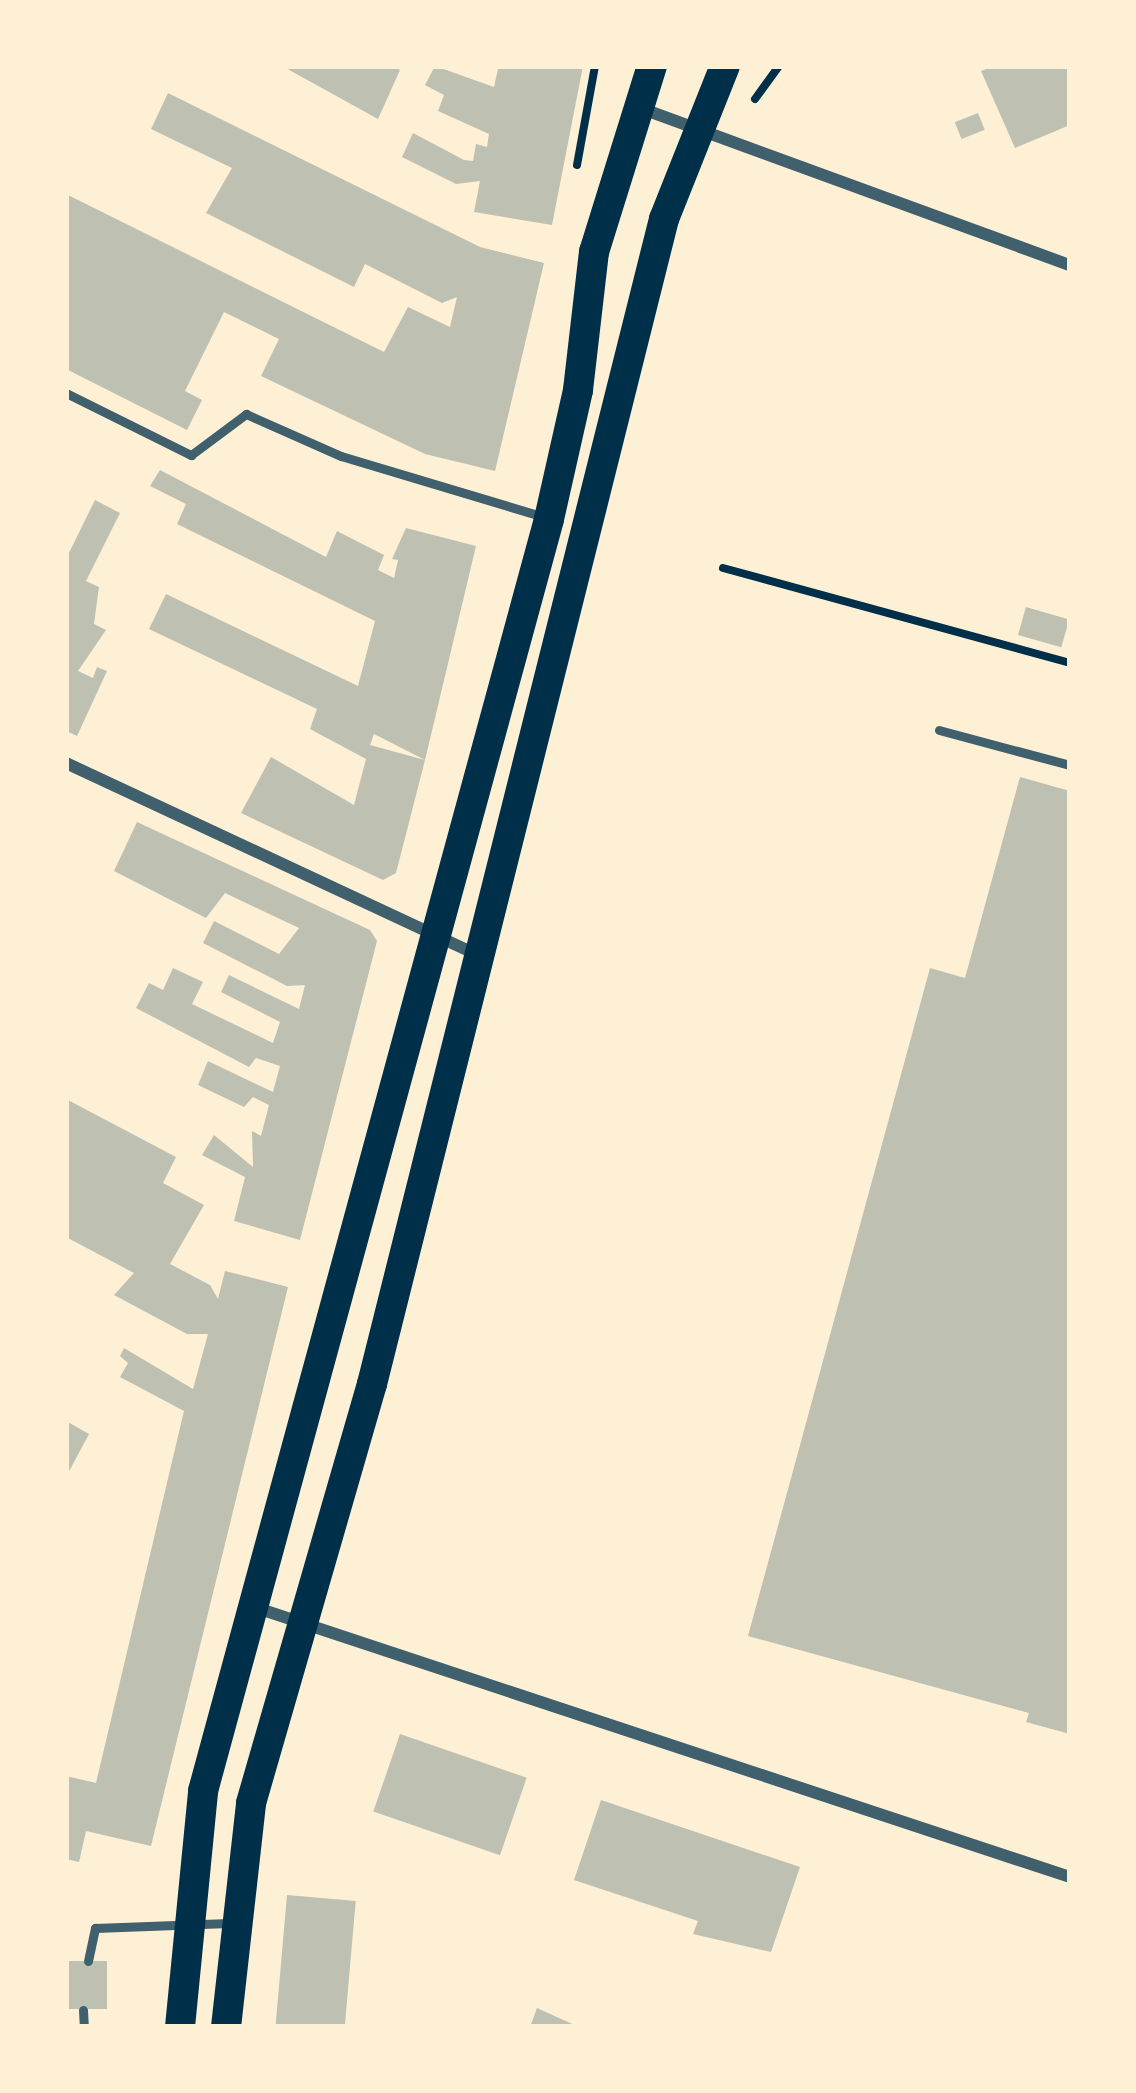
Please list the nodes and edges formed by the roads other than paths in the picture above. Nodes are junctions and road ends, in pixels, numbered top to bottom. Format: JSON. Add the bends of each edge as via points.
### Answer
{"nodes":[{"id":1,"x":652,"y":66,"type":"edge"},
{"id":2,"x":725,"y":66,"type":"edge"},
{"id":3,"x":638,"y":107,"type":"junction"},
{"id":4,"x":695,"y":128,"type":"junction"},
{"id":5,"x":1070,"y":265,"type":"edge"},
{"id":6,"x":66,"y":393,"type":"edge"},
{"id":7,"x":549,"y":519,"type":"junction"},
{"id":8,"x":939,"y":730,"type":"dead end"},
{"id":9,"x":66,"y":763,"type":"edge"},
{"id":10,"x":1070,"y":765,"type":"edge"},
{"id":11,"x":434,"y":932,"type":"junction"},
{"id":12,"x":482,"y":958,"type":"junction"},
{"id":13,"x":257,"y":1608,"type":"junction"},
{"id":14,"x":303,"y":1622,"type":"junction"},
{"id":15,"x":1070,"y":1877,"type":"edge"},
{"id":16,"x":233,"y":1923,"type":"junction"},
{"id":17,"x":184,"y":1924,"type":"junction"},
{"id":18,"x":88,"y":1961,"type":"dead end"},
{"id":19,"x":83,"y":2010,"type":"dead end"},
{"id":20,"x":84,"y":2027,"type":"edge"},
{"id":21,"x":179,"y":2027,"type":"edge"},
{"id":22,"x":226,"y":2027,"type":"edge"}],
"edges":[{"from":1,"to":3,"type":"main road"},
{"from":2,"to":4,"type":"main road"},
{"from":3,"to":4,"type":"street"},
{"from":3,"to":7,"type":"main road","via":[[594,252],[578,390]]},
{"from":4,"to":5,"type":"street"},
{"from":4,"to":12,"type":"main road","via":[[664,219]]},
{"from":6,"to":7,"type":"lane","via":[[190,455],[246,414],[341,456]]},
{"from":7,"to":11,"type":"main road"},
{"from":8,"to":10,"type":"lane"},
{"from":9,"to":11,"type":"street"},
{"from":11,"to":12,"type":"street"},
{"from":11,"to":13,"type":"main road"},
{"from":12,"to":14,"type":"main road"},
{"from":13,"to":14,"type":"street"},
{"from":13,"to":17,"type":"main road","via":[[203,1791]]},
{"from":14,"to":15,"type":"street"},
{"from":14,"to":16,"type":"main road","via":[[250,1803]]},
{"from":16,"to":17,"type":"lane"},
{"from":16,"to":22,"type":"main road"},
{"from":17,"to":18,"type":"lane","via":[[94,1928]]},
{"from":17,"to":21,"type":"main road"},
{"from":19,"to":20,"type":"lane"}]}
